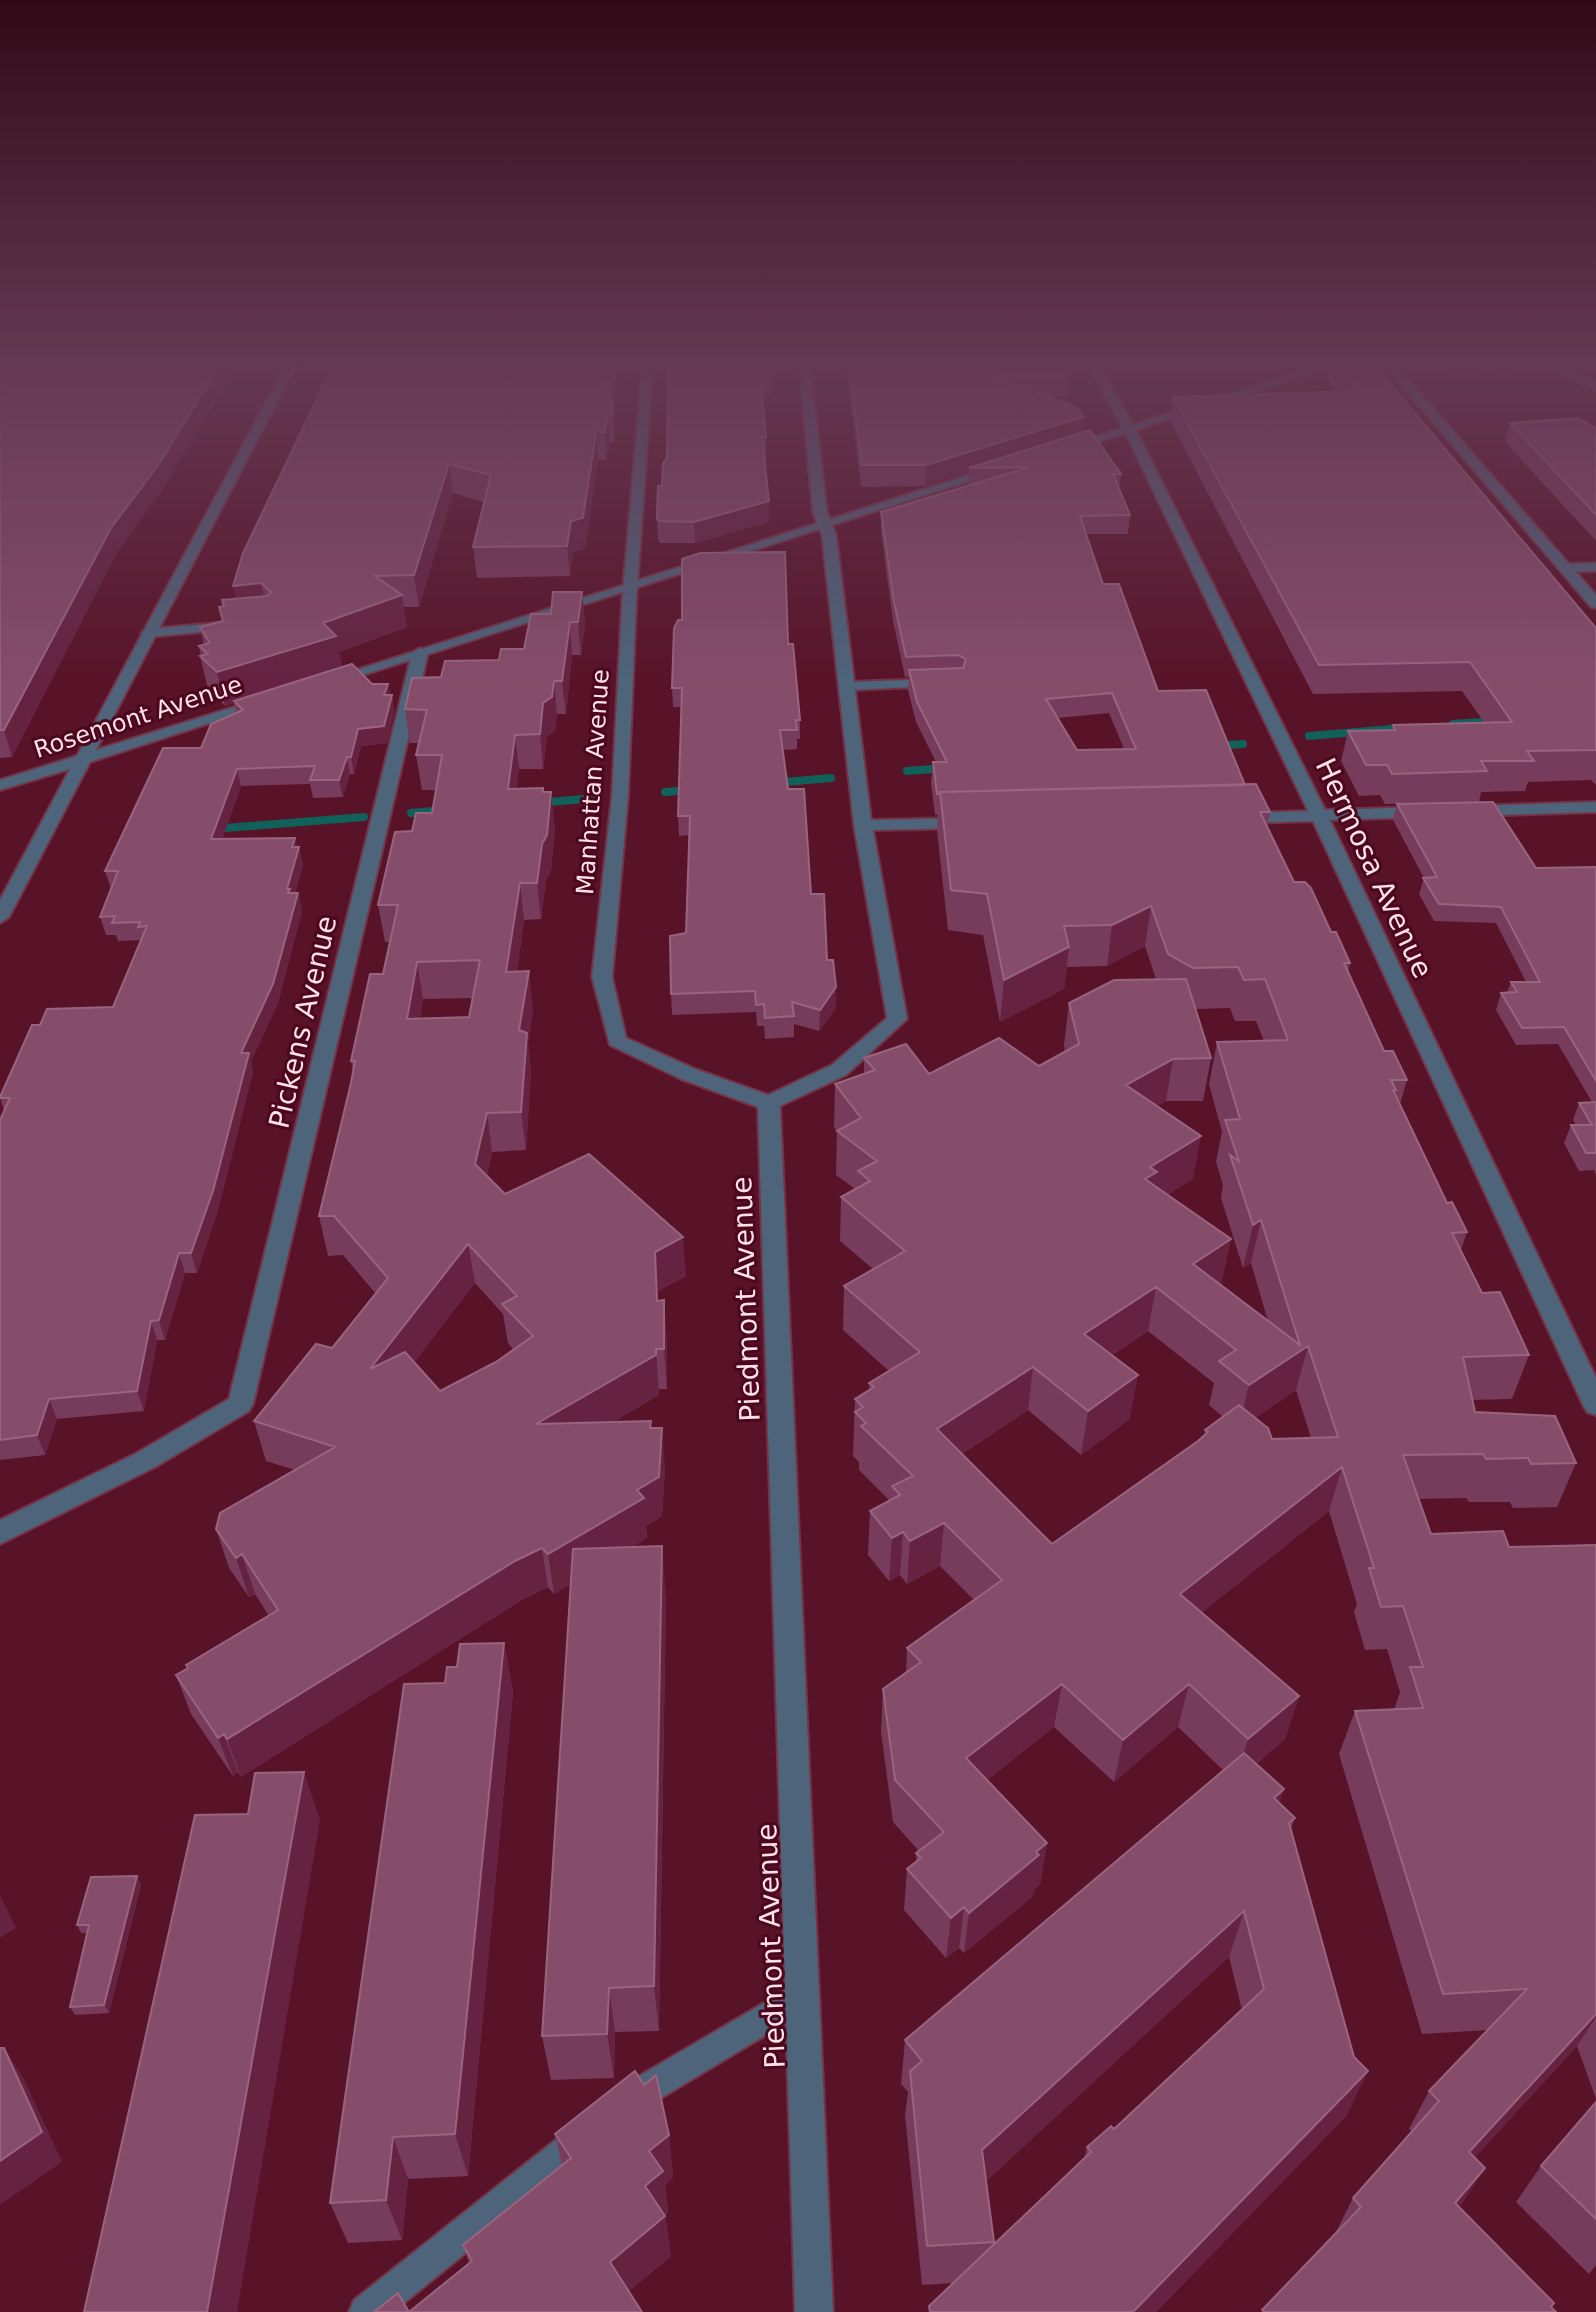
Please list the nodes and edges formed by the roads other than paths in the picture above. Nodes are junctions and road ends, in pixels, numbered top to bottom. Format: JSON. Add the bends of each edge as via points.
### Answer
{"nodes":[{"id":1,"x":235,"y":469,"type":"edge"},
{"id":2,"x":639,"y":469,"type":"edge"},
{"id":3,"x":815,"y":469,"type":"edge"},
{"id":4,"x":999,"y":469,"type":"edge"},
{"id":5,"x":1149,"y":469,"type":"edge"},
{"id":6,"x":1479,"y":469,"type":"edge"},
{"id":7,"x":825,"y":524,"type":"junction"},
{"id":8,"x":1596,"y":567,"type":"edge"},
{"id":9,"x":1565,"y":568,"type":"junction"},
{"id":10,"x":630,"y":586,"type":"junction"},
{"id":11,"x":1596,"y":604,"type":"edge"},
{"id":12,"x":238,"y":625,"type":"edge"},
{"id":13,"x":148,"y":633,"type":"junction"},
{"id":14,"x":420,"y":653,"type":"junction"},
{"id":15,"x":957,"y":682,"type":"edge"},
{"id":16,"x":315,"y":686,"type":"edge"},
{"id":17,"x":847,"y":686,"type":"junction"},
{"id":18,"x":271,"y":700,"type":"edge"},
{"id":19,"x":81,"y":760,"type":"junction"},
{"id":20,"x":0,"y":785,"type":"edge"},
{"id":21,"x":1596,"y":807,"type":"edge"},
{"id":22,"x":1319,"y":815,"type":"junction"},
{"id":23,"x":1222,"y":818,"type":"edge"},
{"id":24,"x":988,"y":823,"type":"edge"},
{"id":25,"x":863,"y":825,"type":"junction"},
{"id":26,"x":0,"y":917,"type":"edge"},
{"id":27,"x":769,"y":1103,"type":"junction"},
{"id":28,"x":1596,"y":1405,"type":"edge"},
{"id":29,"x":0,"y":1533,"type":"edge"},
{"id":30,"x":803,"y":1995,"type":"junction"},
{"id":31,"x":366,"y":2312,"type":"edge"},
{"id":32,"x":814,"y":2312,"type":"edge"}],
"edges":[{"from":1,"to":13,"type":"street"},
{"from":2,"to":10,"type":"street","name":"Manhattan Avenue"},
{"from":3,"to":7,"type":"street"},
{"from":4,"to":7,"type":"street"},
{"from":5,"to":22,"type":"street","name":"Hermosa Avenue"},
{"from":6,"to":9,"type":"street"},
{"from":7,"to":10,"type":"street"},
{"from":7,"to":17,"type":"street"},
{"from":8,"to":9,"type":"street"},
{"from":9,"to":11,"type":"street"},
{"from":10,"to":14,"type":"street"},
{"from":10,"to":27,"type":"street","name":"Manhattan Avenue","via":[[620,796],[602,977],[617,1041]]},
{"from":12,"to":13,"type":"lane"},
{"from":13,"to":19,"type":"street"},
{"from":14,"to":16,"type":"street"},
{"from":14,"to":29,"type":"street","name":"Pickens Avenue","via":[[240,1404],[146,1460]]},
{"from":15,"to":17,"type":"lane"},
{"from":17,"to":25,"type":"street"},
{"from":18,"to":19,"type":"street","name":"Rosemont Avenue"},
{"from":19,"to":20,"type":"street","name":"Rosemont Avenue"},
{"from":19,"to":26,"type":"street"},
{"from":21,"to":22,"type":"street"},
{"from":22,"to":23,"type":"street"},
{"from":22,"to":28,"type":"street","name":"Hermosa Avenue"},
{"from":24,"to":25,"type":"street"},
{"from":25,"to":27,"type":"street","via":[[897,1019],[839,1070]]},
{"from":27,"to":30,"type":"street","name":"Piedmont Avenue"},
{"from":30,"to":31,"type":"lane","via":[[646,2086]]},
{"from":30,"to":32,"type":"street","name":"Piedmont Avenue"}]}
